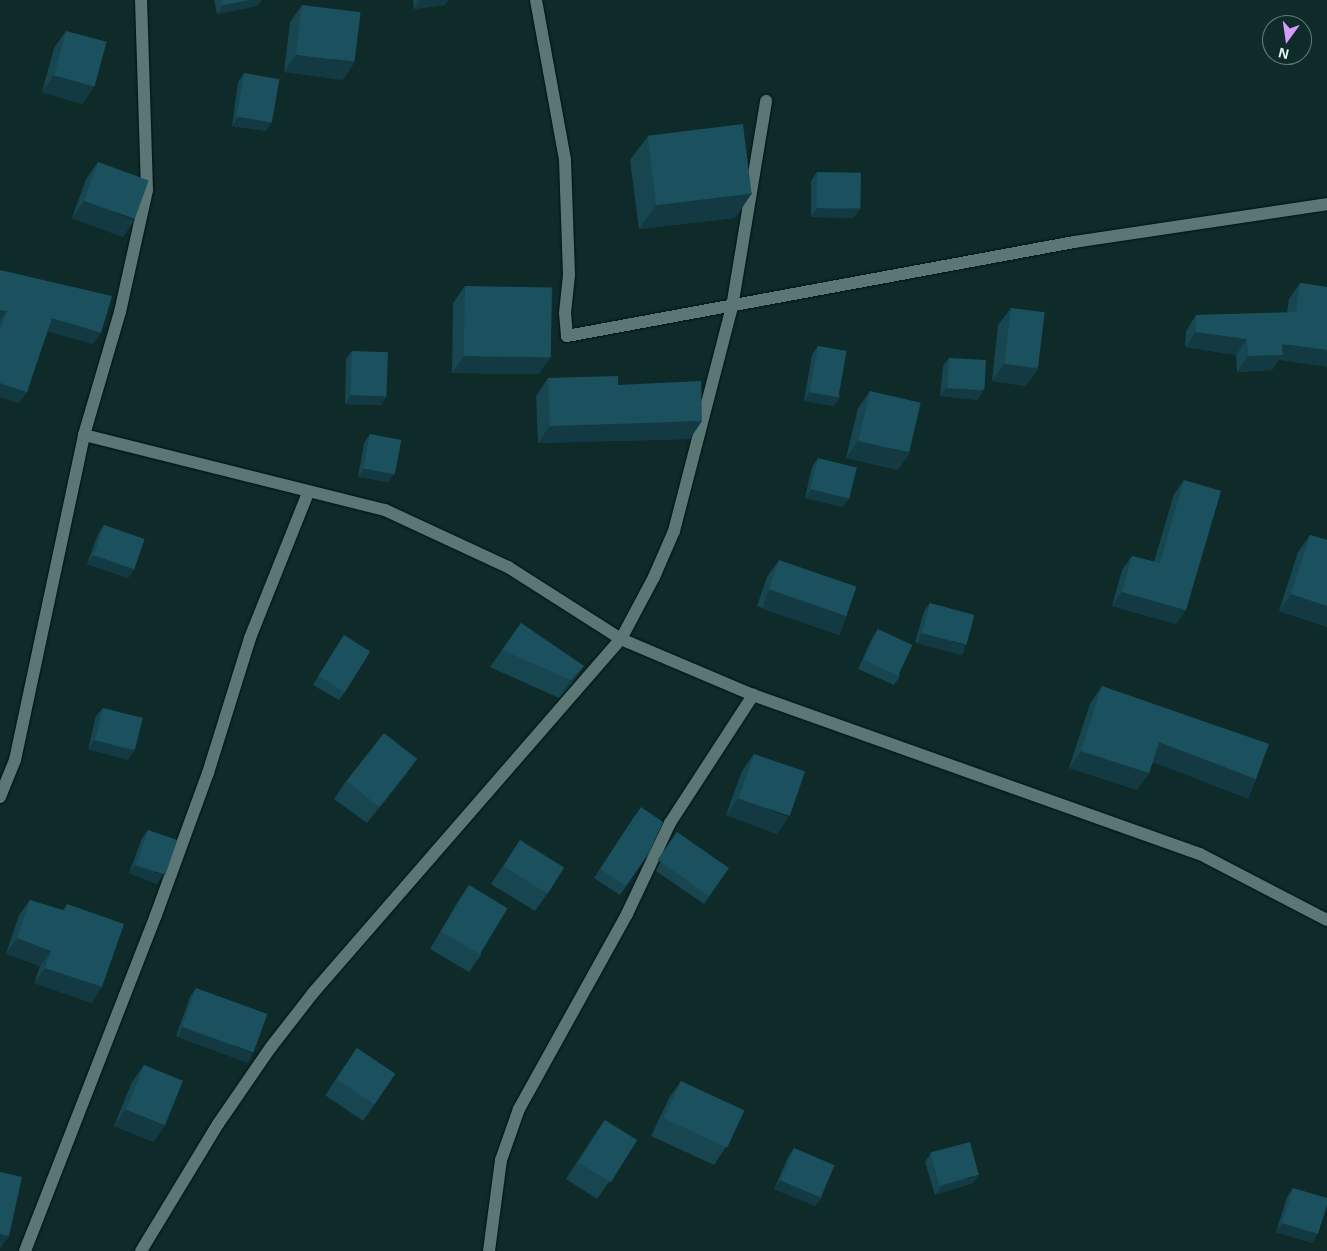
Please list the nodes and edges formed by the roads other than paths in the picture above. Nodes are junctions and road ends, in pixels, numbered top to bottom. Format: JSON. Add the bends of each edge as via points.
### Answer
{"nodes":[{"id":1,"x":141,"y":0,"type":"edge"},
{"id":2,"x":536,"y":0,"type":"edge"},
{"id":3,"x":766,"y":101,"type":"dead end"},
{"id":4,"x":1327,"y":204,"type":"edge"},
{"id":5,"x":732,"y":307,"type":"junction"},
{"id":6,"x":84,"y":435,"type":"junction"},
{"id":7,"x":308,"y":493,"type":"junction"},
{"id":8,"x":621,"y":639,"type":"junction"},
{"id":9,"x":753,"y":696,"type":"junction"},
{"id":10,"x":0,"y":797,"type":"edge"},
{"id":11,"x":1327,"y":920,"type":"edge"},
{"id":12,"x":26,"y":1251,"type":"edge"},
{"id":13,"x":141,"y":1251,"type":"edge"},
{"id":14,"x":489,"y":1251,"type":"edge"}],
"edges":[{"from":1,"to":6,"type":"street","via":[[147,190],[120,312]]},
{"from":2,"to":5,"type":"street","via":[[564,160],[569,275],[565,313],[567,336]]},
{"from":3,"to":5,"type":"street"},
{"from":4,"to":5,"type":"street","via":[[1074,242]]},
{"from":5,"to":8,"type":"street","via":[[674,531]]},
{"from":6,"to":7,"type":"street"},
{"from":6,"to":10,"type":"street","via":[[15,760]]},
{"from":7,"to":8,"type":"street","via":[[385,510],[508,567]]},
{"from":7,"to":12,"type":"street","via":[[250,638],[208,773],[159,906]]},
{"from":8,"to":9,"type":"street"},
{"from":8,"to":13,"type":"street","via":[[313,993],[218,1124]]},
{"from":9,"to":11,"type":"street","via":[[1200,854]]},
{"from":9,"to":14,"type":"street","via":[[670,823],[627,914],[519,1109],[501,1160]]}]}
